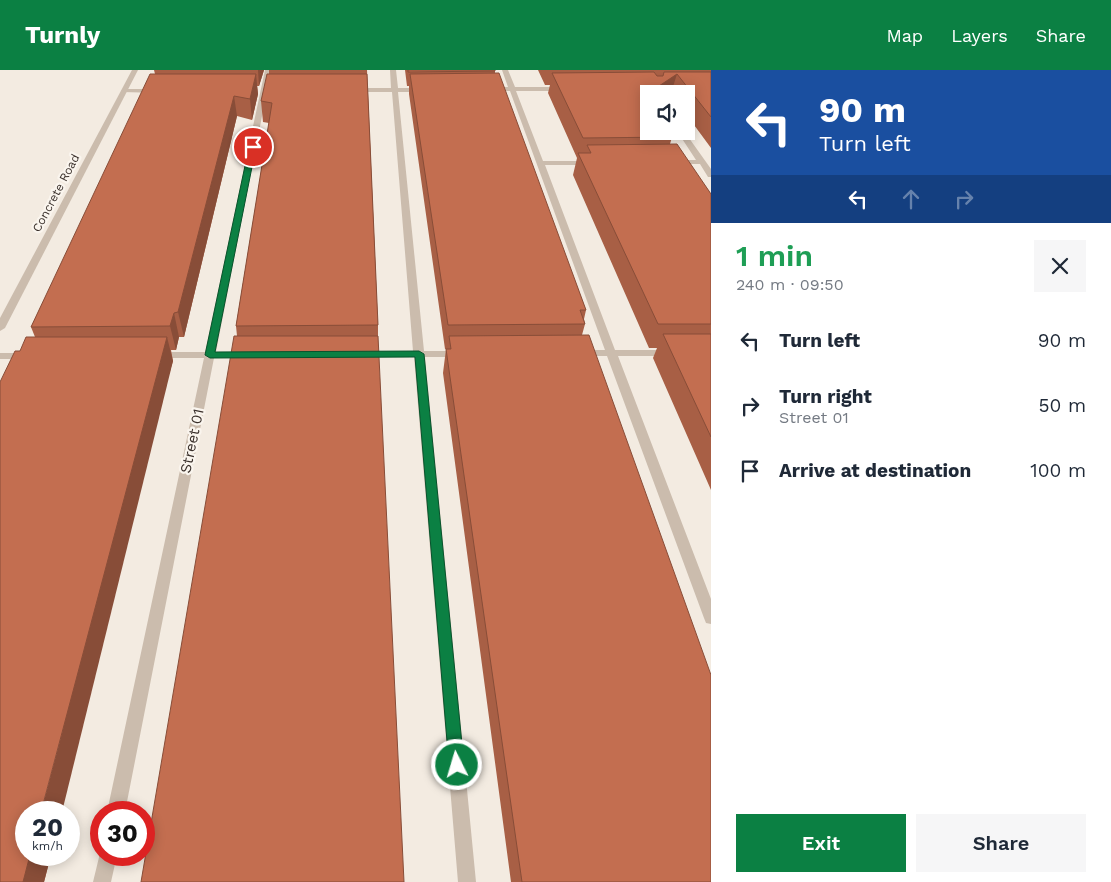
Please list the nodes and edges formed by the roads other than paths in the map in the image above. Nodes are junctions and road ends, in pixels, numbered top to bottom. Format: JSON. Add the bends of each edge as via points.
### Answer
{"nodes":[{"id":1,"x":135,"y":70,"type":"edge"},
{"id":2,"x":268,"y":70,"type":"edge"},
{"id":3,"x":393,"y":70,"type":"edge"},
{"id":4,"x":505,"y":70,"type":"edge"},
{"id":5,"x":483,"y":89,"type":"edge"},
{"id":6,"x":512,"y":89,"type":"junction"},
{"id":7,"x":572,"y":89,"type":"edge"},
{"id":8,"x":339,"y":90,"type":"edge"},
{"id":9,"x":395,"y":90,"type":"junction"},
{"id":10,"x":434,"y":90,"type":"edge"},
{"id":11,"x":124,"y":91,"type":"junction"},
{"id":12,"x":169,"y":91,"type":"edge"},
{"id":13,"x":686,"y":140,"type":"edge"},
{"id":14,"x":664,"y":162,"type":"edge"},
{"id":15,"x":702,"y":162,"type":"junction"},
{"id":16,"x":597,"y":163,"type":"edge"},
{"id":17,"x":540,"y":164,"type":"junction"},
{"id":18,"x":711,"y":175,"type":"edge"},
{"id":19,"x":0,"y":328,"type":"edge"},
{"id":20,"x":573,"y":353,"type":"edge"},
{"id":21,"x":611,"y":353,"type":"junction"},
{"id":22,"x":681,"y":353,"type":"edge"},
{"id":23,"x":350,"y":354,"type":"edge"},
{"id":24,"x":419,"y":354,"type":"junction"},
{"id":25,"x":477,"y":354,"type":"edge"},
{"id":26,"x":143,"y":355,"type":"edge"},
{"id":27,"x":210,"y":355,"type":"junction"},
{"id":28,"x":260,"y":355,"type":"edge"},
{"id":29,"x":0,"y":356,"type":"edge"},
{"id":30,"x":37,"y":356,"type":"edge"},
{"id":31,"x":711,"y":618,"type":"edge"},
{"id":32,"x":118,"y":801,"type":"edge"},
{"id":33,"x":106,"y":866,"type":"edge"},
{"id":34,"x":102,"y":882,"type":"edge"},
{"id":35,"x":467,"y":882,"type":"edge"}],
"edges":[{"from":1,"to":11,"type":"street","name":"Concrete Road"},
{"from":2,"to":27,"type":"street","name":"Street 01"},
{"from":3,"to":9,"type":"street"},
{"from":4,"to":6,"type":"street"},
{"from":5,"to":6,"type":"street"},
{"from":6,"to":7,"type":"street"},
{"from":6,"to":17,"type":"street"},
{"from":8,"to":9,"type":"street"},
{"from":9,"to":10,"type":"street"},
{"from":9,"to":24,"type":"street"},
{"from":11,"to":12,"type":"street"},
{"from":11,"to":19,"type":"street","name":"Concrete Road"},
{"from":13,"to":15,"type":"street"},
{"from":14,"to":15,"type":"street"},
{"from":15,"to":18,"type":"street"},
{"from":16,"to":17,"type":"street"},
{"from":17,"to":21,"type":"street"},
{"from":20,"to":21,"type":"street"},
{"from":21,"to":22,"type":"street"},
{"from":21,"to":31,"type":"street"},
{"from":23,"to":24,"type":"street"},
{"from":24,"to":25,"type":"street"},
{"from":24,"to":35,"type":"street"},
{"from":26,"to":27,"type":"street"},
{"from":27,"to":28,"type":"street"},
{"from":27,"to":32,"type":"street","name":"Street 01"},
{"from":29,"to":30,"type":"street"},
{"from":33,"to":34,"type":"street"}]}
